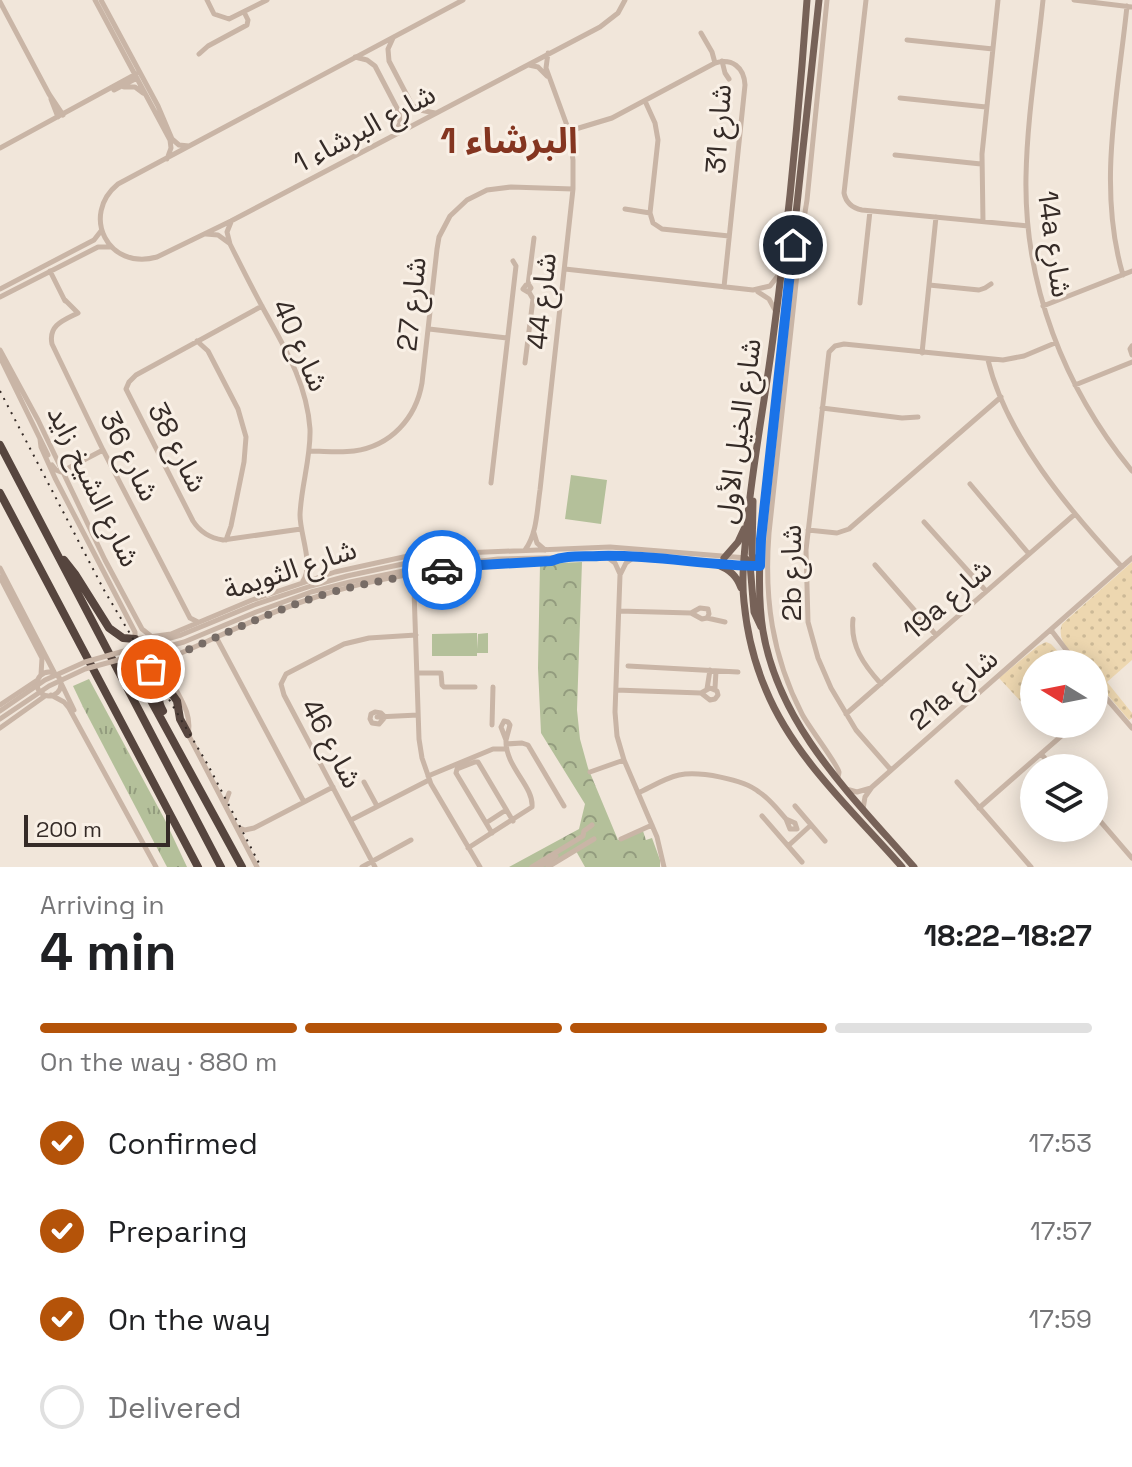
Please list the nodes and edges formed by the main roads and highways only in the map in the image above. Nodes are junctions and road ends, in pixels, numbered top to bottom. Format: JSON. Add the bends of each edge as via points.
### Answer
{"nodes":[{"id":1,"x":807,"y":0,"type":"edge"},
{"id":2,"x":819,"y":0,"type":"edge"},
{"id":3,"x":802,"y":161,"type":"junction"},
{"id":4,"x":809,"y":170,"type":"road end"},
{"id":5,"x":0,"y":445,"type":"edge"},
{"id":6,"x":778,"y":455,"type":"road end"},
{"id":7,"x":770,"y":462,"type":"junction"},
{"id":8,"x":750,"y":491,"type":"junction"},
{"id":9,"x":0,"y":493,"type":"edge"},
{"id":10,"x":749,"y":507,"type":"junction"},
{"id":11,"x":57,"y":554,"type":"junction"},
{"id":12,"x":752,"y":562,"type":"junction"},
{"id":13,"x":744,"y":600,"type":"junction"},
{"id":14,"x":135,"y":639,"type":"road end"},
{"id":15,"x":158,"y":663,"type":"road end"},
{"id":16,"x":188,"y":734,"type":"road end"},
{"id":17,"x":188,"y":766,"type":"junction"},
{"id":18,"x":899,"y":864,"type":"edge"},
{"id":19,"x":195,"y":865,"type":"edge"},
{"id":20,"x":221,"y":867,"type":"edge"},
{"id":21,"x":242,"y":867,"type":"edge"},
{"id":22,"x":912,"y":867,"type":"edge"}],
"edges":[{"from":1,"to":8,"type":"main road","name":"شارع الخيل الأول","via":[[776,314]]},
{"from":2,"to":3,"type":"main road","name":"شارع الخيل الأول"},
{"from":3,"to":4,"type":"main road"},
{"from":3,"to":7,"type":"main road","name":"شارع الخيل الأول"},
{"from":5,"to":11,"type":"highway"},
{"from":6,"to":7,"type":"main road"},
{"from":7,"to":12,"type":"main road","name":"شارع الخيل الأول"},
{"from":8,"to":10,"type":"main road","name":"شارع الخيل الأول"},
{"from":8,"to":12,"type":"main road"},
{"from":9,"to":19,"type":"highway"},
{"from":10,"to":12,"type":"main road","name":"شارع الخيل الأول"},
{"from":10,"to":13,"type":"main road","via":[[740,539],[721,561]]},
{"from":11,"to":14,"type":"highway","via":[[109,628]]},
{"from":11,"to":20,"type":"highway"},
{"from":12,"to":13,"type":"main road","name":"شارع الخيل الأول"},
{"from":12,"to":22,"type":"main road","name":"شارع الخيل الأول","via":[[763,629],[788,706],[837,779]]},
{"from":13,"to":18,"type":"main road","name":"شارع الخيل الأول","via":[[760,673],[787,732]]},
{"from":15,"to":17,"type":"highway","via":[[146,677],[146,690]]},
{"from":16,"to":17,"type":"highway","via":[[175,697],[164,693],[159,704]]},
{"from":17,"to":21,"type":"highway"},
{"from":18,"to":22,"type":"main road","via":[[901,858]]}]}
